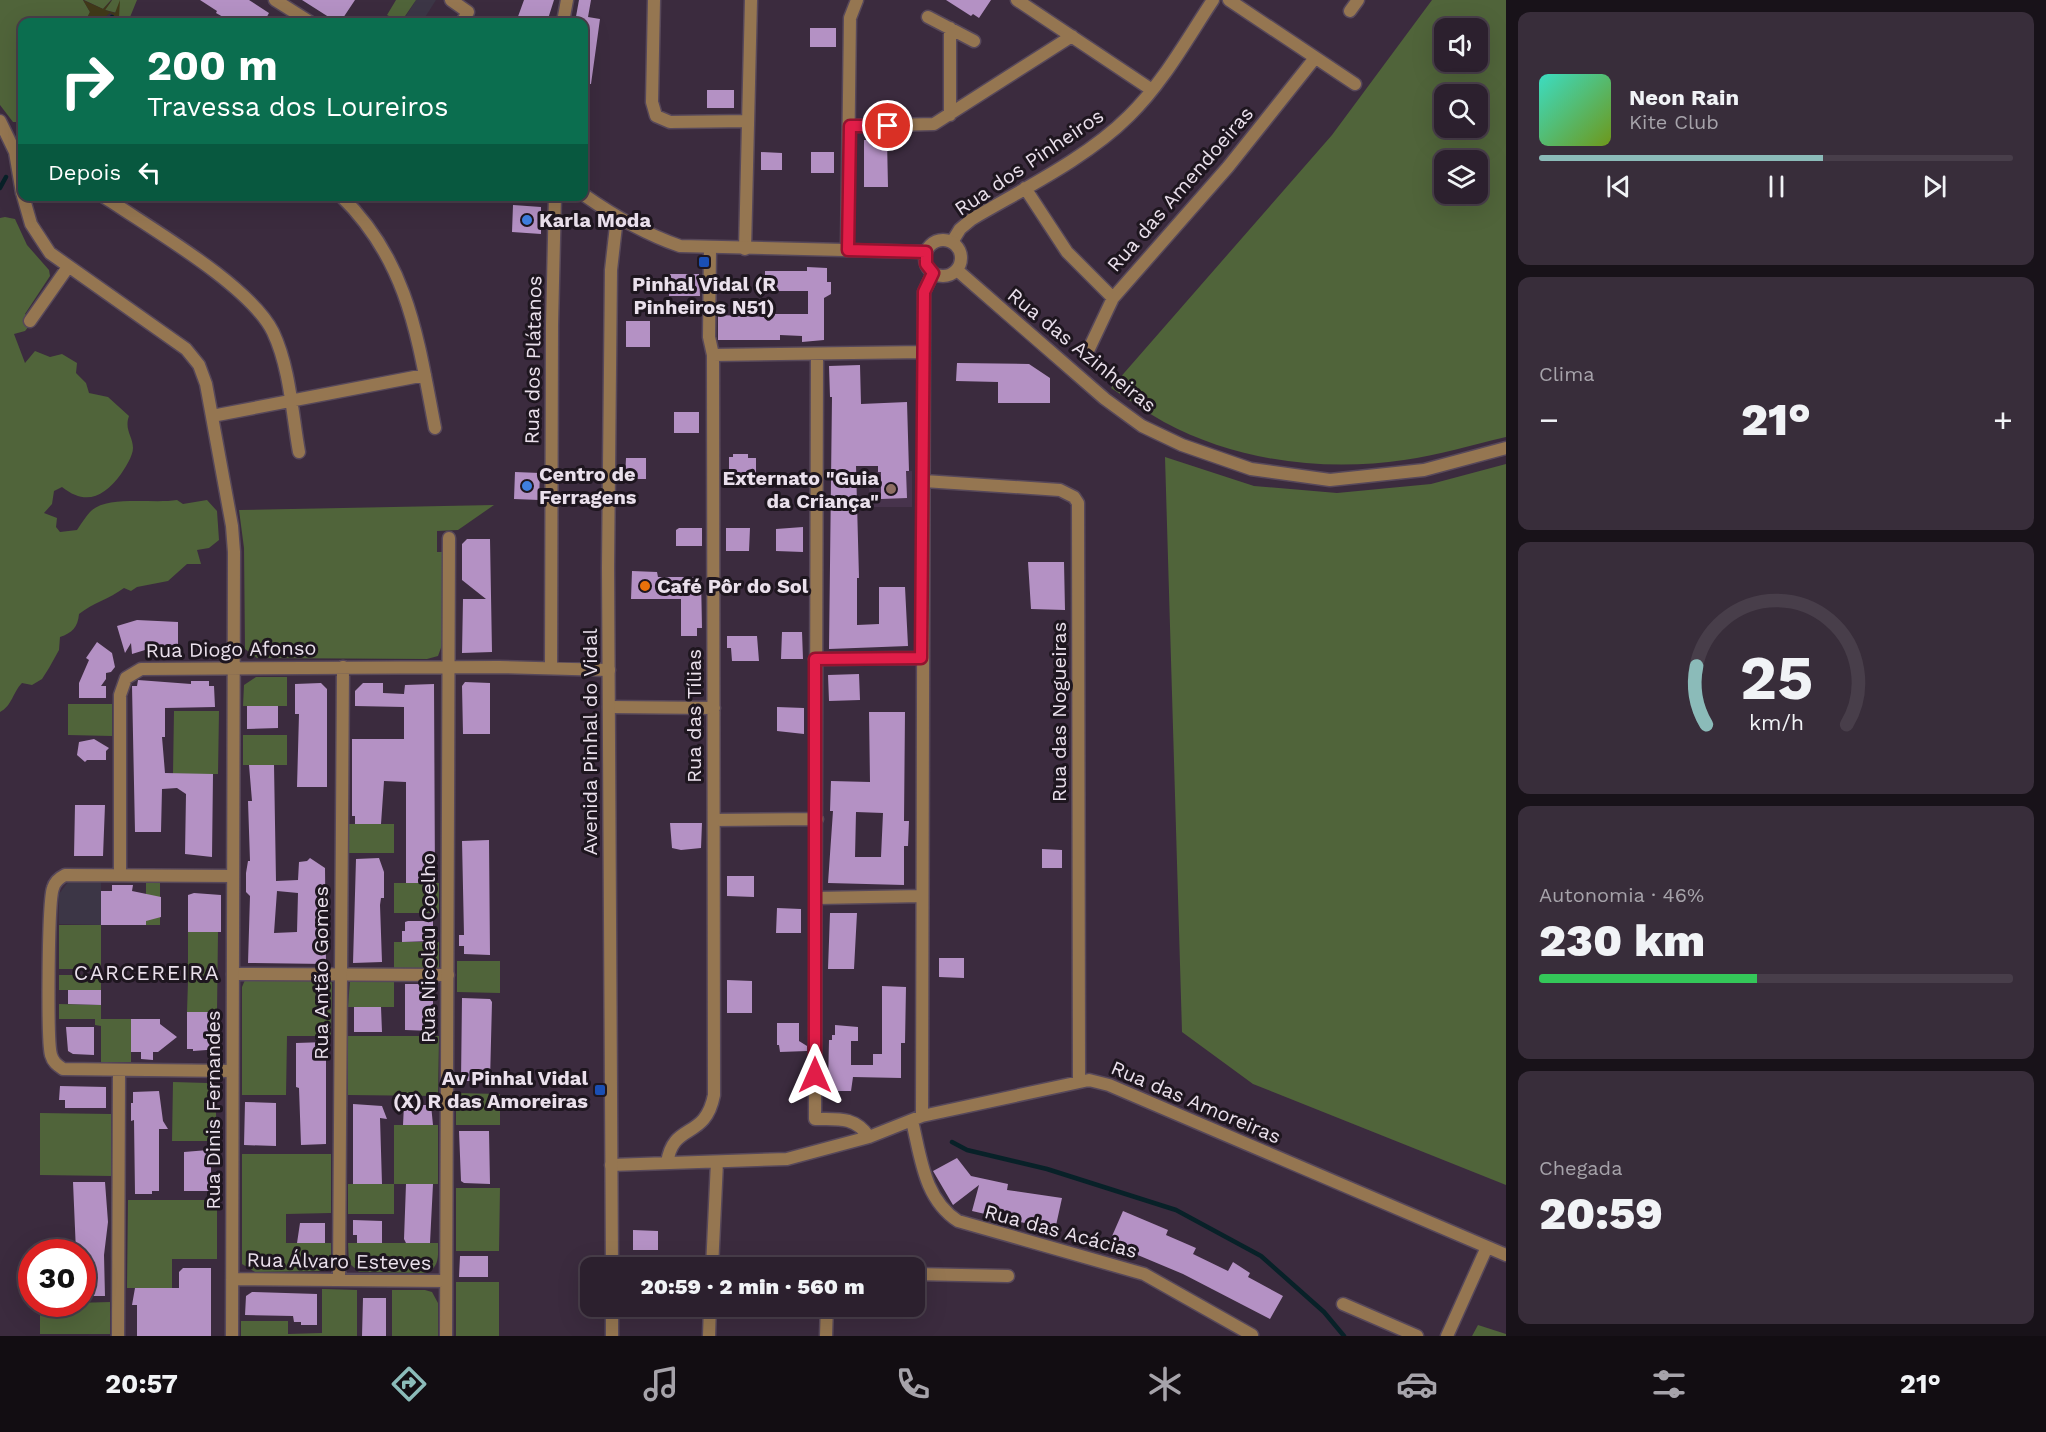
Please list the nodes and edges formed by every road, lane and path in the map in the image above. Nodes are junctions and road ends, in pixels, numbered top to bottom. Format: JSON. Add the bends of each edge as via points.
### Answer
{"nodes":[{"id":1,"x":275,"y":0,"type":"edge"},
{"id":2,"x":451,"y":0,"type":"edge"},
{"id":3,"x":567,"y":0,"type":"edge"},
{"id":4,"x":654,"y":0,"type":"edge"},
{"id":5,"x":751,"y":0,"type":"edge"},
{"id":6,"x":1017,"y":0,"type":"edge"},
{"id":7,"x":1213,"y":0,"type":"edge"},
{"id":8,"x":1229,"y":0,"type":"edge"},
{"id":9,"x":1358,"y":0,"type":"edge"},
{"id":10,"x":855,"y":2,"type":"edge"},
{"id":11,"x":1035,"y":5,"type":"edge"},
{"id":12,"x":1350,"y":11,"type":"dead end"},
{"id":13,"x":928,"y":17,"type":"dead end"},
{"id":14,"x":304,"y":18,"type":"edge"},
{"id":15,"x":464,"y":18,"type":"edge"},
{"id":16,"x":564,"y":18,"type":"edge"},
{"id":17,"x":950,"y":28,"type":"junction"},
{"id":18,"x":1072,"y":36,"type":"junction"},
{"id":19,"x":974,"y":41,"type":"dead end"},
{"id":20,"x":1316,"y":58,"type":"junction"},
{"id":21,"x":1355,"y":84,"type":"dead end"},
{"id":22,"x":1152,"y":90,"type":"junction"},
{"id":23,"x":950,"y":115,"type":"junction"},
{"id":24,"x":0,"y":121,"type":"edge"},
{"id":25,"x":748,"y":122,"type":"junction"},
{"id":26,"x":850,"y":126,"type":"junction"},
{"id":27,"x":18,"y":168,"type":"edge"},
{"id":28,"x":1024,"y":188,"type":"junction"},
{"id":29,"x":588,"y":198,"type":"edge"},
{"id":30,"x":25,"y":201,"type":"edge"},
{"id":31,"x":110,"y":201,"type":"edge"},
{"id":32,"x":345,"y":201,"type":"edge"},
{"id":33,"x":555,"y":201,"type":"edge"},
{"id":34,"x":617,"y":217,"type":"junction"},
{"id":35,"x":952,"y":242,"type":"junction"},
{"id":36,"x":710,"y":249,"type":"junction"},
{"id":37,"x":745,"y":249,"type":"junction"},
{"id":38,"x":848,"y":250,"type":"junction"},
{"id":39,"x":926,"y":252,"type":"junction"},
{"id":40,"x":68,"y":267,"type":"junction"},
{"id":41,"x":957,"y":270,"type":"junction"},
{"id":42,"x":933,"y":273,"type":"junction"},
{"id":43,"x":1113,"y":298,"type":"junction"},
{"id":44,"x":30,"y":321,"type":"dead end"},
{"id":45,"x":924,"y":352,"type":"junction"},
{"id":46,"x":1087,"y":353,"type":"dead end"},
{"id":47,"x":817,"y":354,"type":"junction"},
{"id":48,"x":713,"y":355,"type":"junction"},
{"id":49,"x":425,"y":375,"type":"junction"},
{"id":50,"x":289,"y":400,"type":"junction"},
{"id":51,"x":212,"y":416,"type":"junction"},
{"id":52,"x":435,"y":428,"type":"dead end"},
{"id":53,"x":1506,"y":448,"type":"edge"},
{"id":54,"x":298,"y":452,"type":"dead end"},
{"id":55,"x":924,"y":481,"type":"junction"},
{"id":56,"x":449,"y":538,"type":"dead end"},
{"id":57,"x":921,"y":658,"type":"junction"},
{"id":58,"x":815,"y":659,"type":"junction"},
{"id":59,"x":234,"y":667,"type":"junction"},
{"id":60,"x":343,"y":667,"type":"junction"},
{"id":61,"x":449,"y":668,"type":"junction"},
{"id":62,"x":551,"y":668,"type":"junction"},
{"id":63,"x":609,"y":670,"type":"junction"},
{"id":64,"x":609,"y":707,"type":"junction"},
{"id":65,"x":714,"y":708,"type":"junction"},
{"id":66,"x":817,"y":819,"type":"junction"},
{"id":67,"x":714,"y":820,"type":"junction"},
{"id":68,"x":120,"y":873,"type":"junction"},
{"id":69,"x":233,"y":876,"type":"junction"},
{"id":70,"x":922,"y":896,"type":"junction"},
{"id":71,"x":817,"y":898,"type":"junction"},
{"id":72,"x":233,"y":974,"type":"junction"},
{"id":73,"x":340,"y":974,"type":"junction"},
{"id":74,"x":448,"y":975,"type":"junction"},
{"id":75,"x":232,"y":1071,"type":"junction"},
{"id":76,"x":119,"y":1072,"type":"junction"},
{"id":77,"x":1079,"y":1081,"type":"junction"},
{"id":78,"x":917,"y":1118,"type":"junction"},
{"id":79,"x":868,"y":1137,"type":"junction"},
{"id":80,"x":717,"y":1162,"type":"junction"},
{"id":81,"x":668,"y":1163,"type":"junction"},
{"id":82,"x":611,"y":1165,"type":"junction"},
{"id":83,"x":1487,"y":1247,"type":"junction"},
{"id":84,"x":1506,"y":1255,"type":"edge"},
{"id":85,"x":612,"y":1257,"type":"edge"},
{"id":86,"x":713,"y":1257,"type":"edge"},
{"id":87,"x":925,"y":1274,"type":"edge"},
{"id":88,"x":1008,"y":1276,"type":"dead end"},
{"id":89,"x":232,"y":1279,"type":"junction"},
{"id":90,"x":339,"y":1279,"type":"junction"},
{"id":91,"x":446,"y":1281,"type":"junction"},
{"id":92,"x":1343,"y":1305,"type":"dead end"},
{"id":93,"x":612,"y":1317,"type":"edge"},
{"id":94,"x":710,"y":1317,"type":"edge"},
{"id":95,"x":826,"y":1317,"type":"edge"},
{"id":96,"x":1252,"y":1335,"type":"edge"},
{"id":97,"x":118,"y":1336,"type":"edge"},
{"id":98,"x":232,"y":1336,"type":"edge"},
{"id":99,"x":446,"y":1336,"type":"edge"},
{"id":100,"x":612,"y":1336,"type":"edge"},
{"id":101,"x":709,"y":1336,"type":"edge"},
{"id":102,"x":826,"y":1336,"type":"edge"},
{"id":103,"x":1417,"y":1336,"type":"edge"},
{"id":104,"x":1447,"y":1336,"type":"edge"}],
"edges":[{"from":1,"to":14,"type":"street"},
{"from":2,"to":15,"type":"street","via":[[468,12]]},
{"from":3,"to":16,"type":"street"},
{"from":4,"to":25,"type":"street","via":[[652,102],[656,116],[670,122]]},
{"from":5,"to":25,"type":"street"},
{"from":6,"to":11,"type":"street"},
{"from":7,"to":22,"type":"street","name":"Rua dos Pinheiros"},
{"from":8,"to":20,"type":"street"},
{"from":9,"to":12,"type":"street"},
{"from":10,"to":26,"type":"street","via":[[850,18]]},
{"from":11,"to":18,"type":"street"},
{"from":13,"to":17,"type":"street"},
{"from":17,"to":19,"type":"street"},
{"from":17,"to":23,"type":"street"},
{"from":18,"to":22,"type":"street"},
{"from":18,"to":23,"type":"street"},
{"from":20,"to":21,"type":"street"},
{"from":20,"to":43,"type":"street","name":"Rua das Amendoeiras","via":[[1228,167]]},
{"from":22,"to":28,"type":"street","name":"Rua dos Pinheiros","via":[[1105,137]]},
{"from":23,"to":26,"type":"street","via":[[926,126]]},
{"from":24,"to":27,"type":"street","name":"Rua Dinis Fernandes"},
{"from":25,"to":37,"type":"street"},
{"from":26,"to":38,"type":"street"},
{"from":28,"to":35,"type":"street","name":"Rua dos Pinheiros","via":[[972,219]]},
{"from":28,"to":43,"type":"street","via":[[1067,252]]},
{"from":29,"to":34,"type":"street"},
{"from":30,"to":40,"type":"street","name":"Rua Dinis Fernandes","via":[[36,235]]},
{"from":31,"to":50,"type":"street","via":[[235,287],[256,307],[273,332]]},
{"from":32,"to":49,"type":"street","via":[[370,229],[400,279],[416,324]]},
{"from":33,"to":62,"type":"street","name":"Rua dos Plátanos"},
{"from":34,"to":36,"type":"street","via":[[680,246]]},
{"from":34,"to":63,"type":"street","name":"Avenida Pinhal do Vidal","via":[[610,270]]},
{"from":35,"to":39,"type":"street","via":[[937,241]]},
{"from":35,"to":41,"type":"street","via":[[962,259]]},
{"from":36,"to":37,"type":"street"},
{"from":36,"to":48,"type":"street","name":"Rua das Tílias","via":[[709,337]]},
{"from":37,"to":38,"type":"street"},
{"from":38,"to":39,"type":"street"},
{"from":39,"to":42,"type":"street","via":[[926,264]]},
{"from":40,"to":44,"type":"street"},
{"from":40,"to":51,"type":"street","name":"Rua Dinis Fernandes","via":[[193,356],[203,374]]},
{"from":41,"to":42,"type":"street","via":[[945,276]]},
{"from":41,"to":53,"type":"street","name":"Rua das Azinheiras","via":[[1105,399],[1142,426],[1251,469],[1330,480],[1425,470]]},
{"from":42,"to":45,"type":"street","name":"Rua das Acácias","via":[[924,292]]},
{"from":43,"to":46,"type":"street","name":"Rua das Amendoeiras"},
{"from":45,"to":47,"type":"street"},
{"from":45,"to":55,"type":"street","name":"Rua das Acácias"},
{"from":47,"to":48,"type":"street"},
{"from":47,"to":58,"type":"street"},
{"from":48,"to":65,"type":"street","name":"Rua das Tílias"},
{"from":49,"to":50,"type":"street"},
{"from":49,"to":52,"type":"street"},
{"from":50,"to":51,"type":"street"},
{"from":50,"to":54,"type":"street"},
{"from":51,"to":59,"type":"street","name":"Rua Dinis Fernandes","via":[[232,526]]},
{"from":55,"to":57,"type":"street","name":"Rua das Acácias"},
{"from":55,"to":77,"type":"street","name":"Rua das Nogueiras","via":[[1060,490],[1078,503]]},
{"from":56,"to":61,"type":"street","name":"Rua Nicolau Coelho"},
{"from":57,"to":58,"type":"street"},
{"from":57,"to":70,"type":"street","name":"Rua das Acácias"},
{"from":58,"to":66,"type":"street"},
{"from":59,"to":60,"type":"street","name":"Rua Diogo Afonso"},
{"from":59,"to":68,"type":"street","name":"Rua Diogo Afonso","via":[[141,669],[126,678],[122,686]]},
{"from":59,"to":69,"type":"street","name":"Rua Dinis Fernandes"},
{"from":60,"to":61,"type":"street","name":"Rua Diogo Afonso"},
{"from":60,"to":73,"type":"street","name":"Rua Antão Gomes"},
{"from":61,"to":62,"type":"street","name":"Rua Diogo Afonso"},
{"from":61,"to":74,"type":"street","name":"Rua Nicolau Coelho"},
{"from":62,"to":63,"type":"street","name":"Rua Diogo Afonso"},
{"from":63,"to":64,"type":"street","name":"Avenida Pinhal do Vidal"},
{"from":64,"to":65,"type":"street"},
{"from":64,"to":82,"type":"street","name":"Avenida Pinhal do Vidal"},
{"from":65,"to":67,"type":"street","name":"Rua das Tílias"},
{"from":66,"to":67,"type":"street"},
{"from":66,"to":71,"type":"street"},
{"from":67,"to":81,"type":"street","name":"Rua das Tílias","via":[[711,1107],[703,1123],[672,1144]]},
{"from":68,"to":69,"type":"street"},
{"from":68,"to":76,"type":"street","via":[[72,874],[57,879],[52,893],[50,972],[50,1051],[57,1065],[71,1071]]},
{"from":69,"to":72,"type":"street","name":"Rua Dinis Fernandes"},
{"from":70,"to":71,"type":"street"},
{"from":70,"to":78,"type":"street","name":"Rua das Acácias"},
{"from":71,"to":79,"type":"street","via":[[815,1119],[850,1120],[859,1124]]},
{"from":72,"to":73,"type":"street"},
{"from":72,"to":75,"type":"street","name":"Rua Dinis Fernandes"},
{"from":73,"to":74,"type":"street"},
{"from":73,"to":90,"type":"street","name":"Rua Antão Gomes"},
{"from":74,"to":91,"type":"street","name":"Rua Nicolau Coelho"},
{"from":75,"to":76,"type":"street"},
{"from":75,"to":89,"type":"street","name":"Rua Dinis Fernandes"},
{"from":76,"to":97,"type":"street"},
{"from":77,"to":78,"type":"street","name":"Rua das Amoreiras"},
{"from":77,"to":83,"type":"street","name":"Rua das Amoreiras","via":[[1109,1085]]},
{"from":78,"to":79,"type":"street","name":"Rua das Amoreiras"},
{"from":78,"to":96,"type":"street","name":"Rua das Acácias","via":[[931,1193],[940,1207],[958,1221],[1144,1274]]},
{"from":79,"to":80,"type":"street","name":"Rua das Amoreiras","via":[[787,1159]]},
{"from":80,"to":81,"type":"street","name":"Rua das Amoreiras"},
{"from":80,"to":86,"type":"street"},
{"from":81,"to":82,"type":"street","name":"Rua das Amoreiras"},
{"from":82,"to":85,"type":"street","name":"Avenida Pinhal do Vidal"},
{"from":83,"to":84,"type":"street","name":"Rua das Amoreiras"},
{"from":83,"to":104,"type":"street"},
{"from":87,"to":88,"type":"street"},
{"from":89,"to":90,"type":"street","name":"Rua Álvaro Esteves"},
{"from":89,"to":98,"type":"street","name":"Rua Dinis Fernandes"},
{"from":90,"to":91,"type":"street","name":"Rua Álvaro Esteves"},
{"from":91,"to":99,"type":"street","name":"Rua Nicolau Coelho"},
{"from":92,"to":103,"type":"street"},
{"from":93,"to":100,"type":"street"},
{"from":94,"to":101,"type":"street"},
{"from":95,"to":102,"type":"street"}]}
